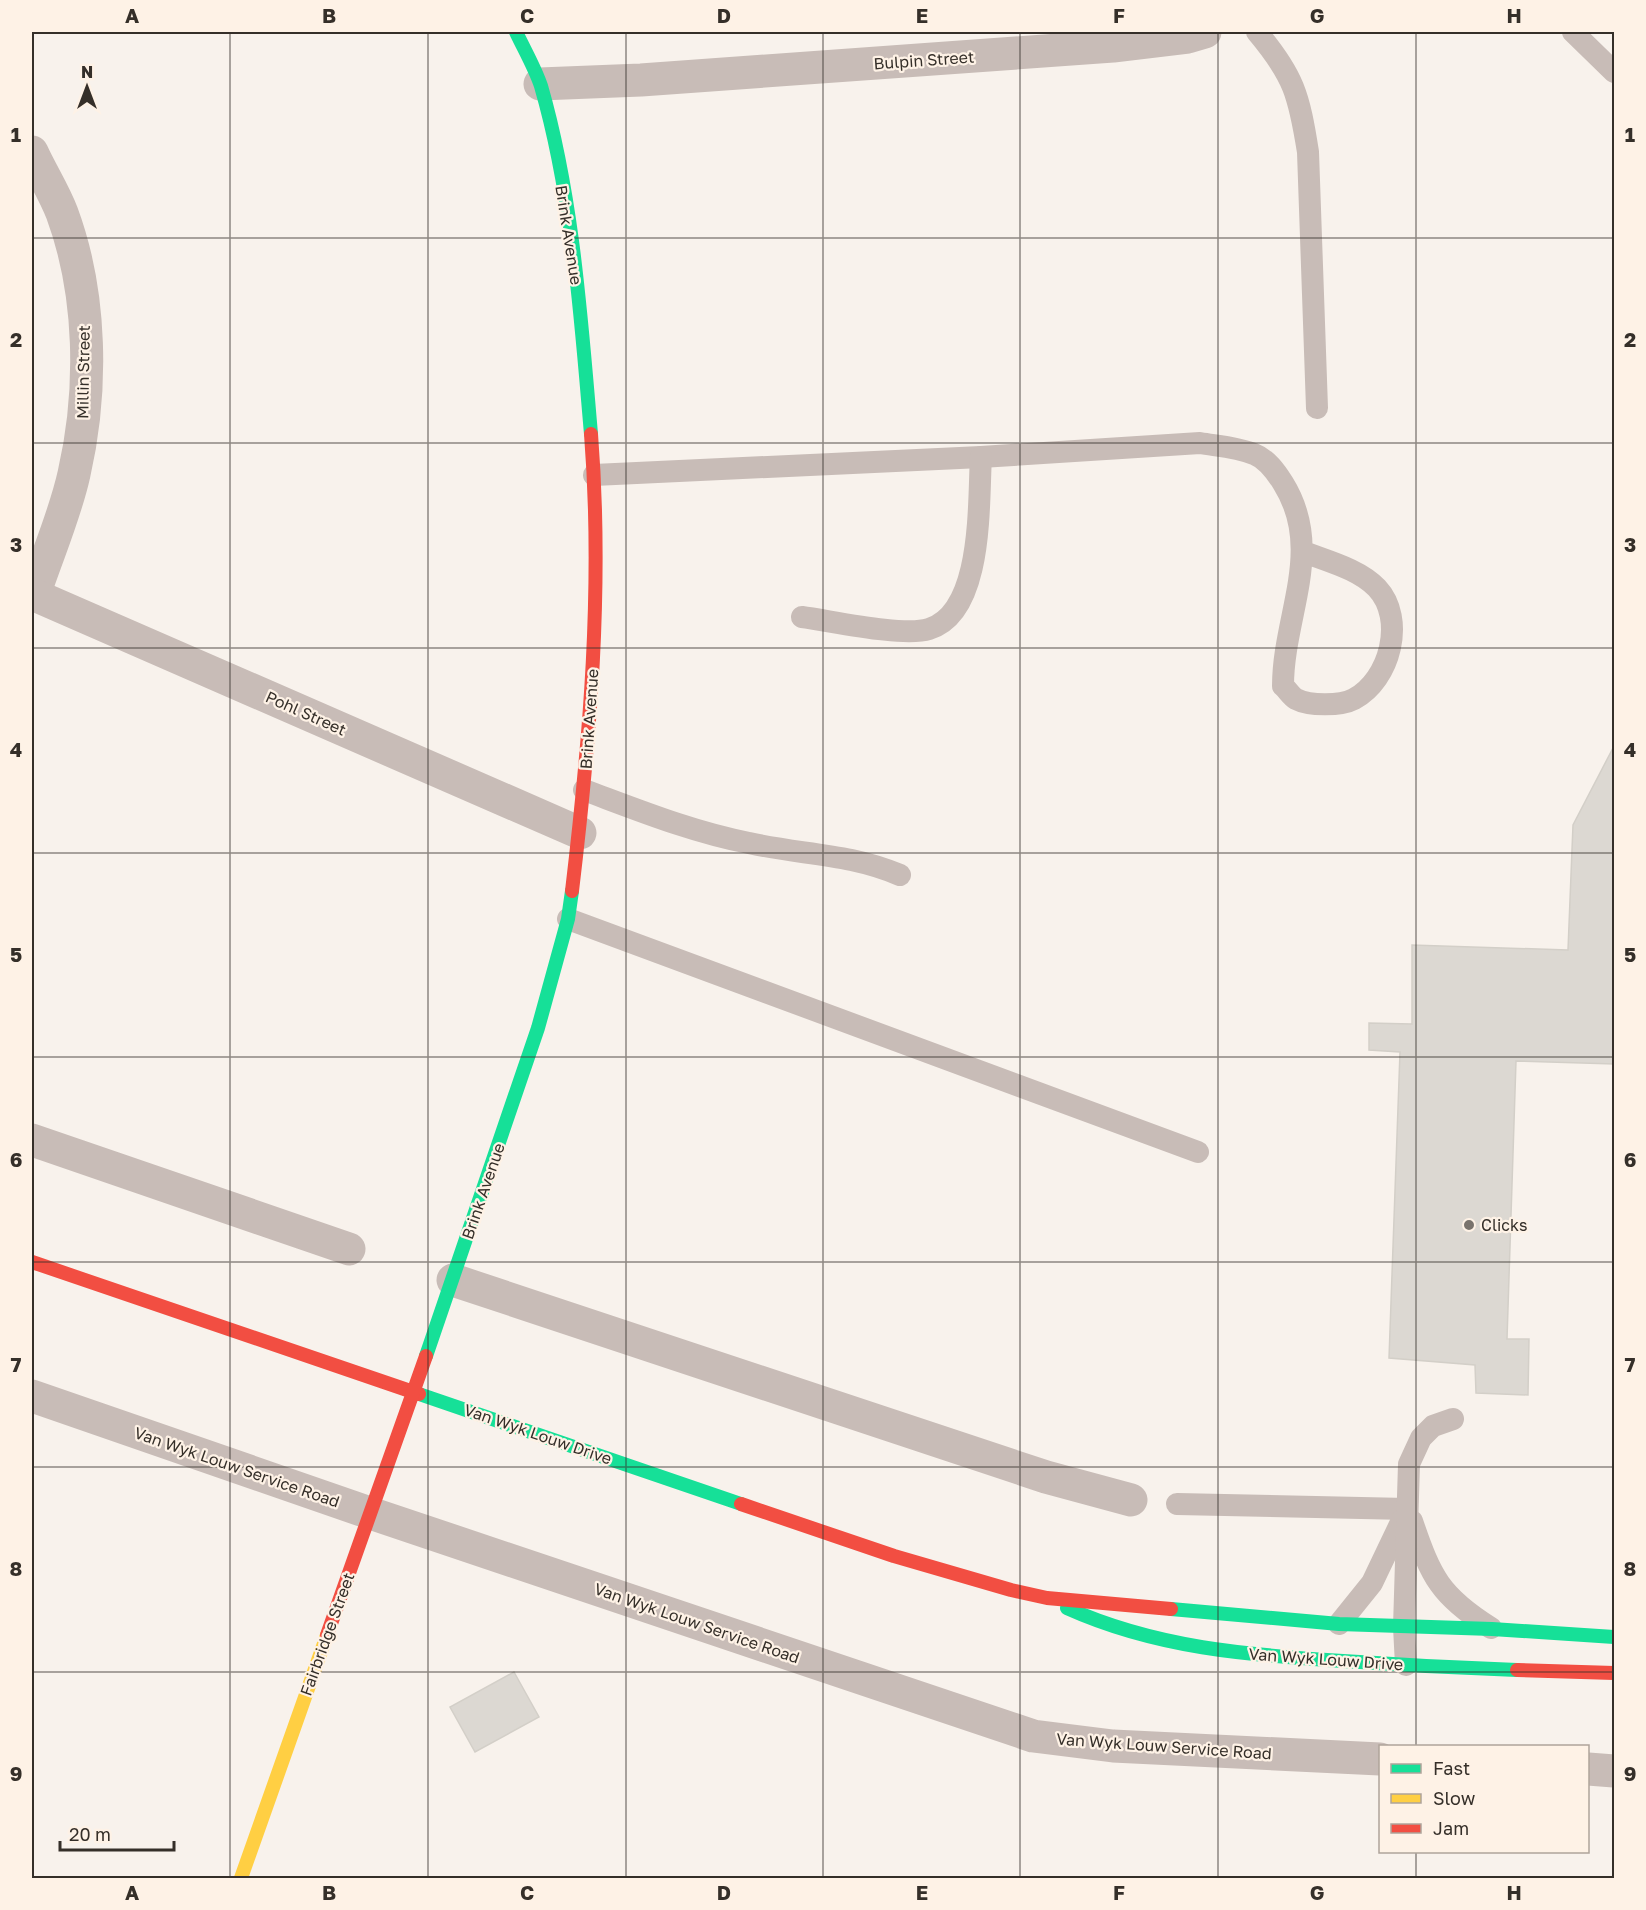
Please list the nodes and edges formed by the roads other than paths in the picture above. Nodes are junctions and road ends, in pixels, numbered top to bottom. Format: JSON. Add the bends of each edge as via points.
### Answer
{"nodes":[{"id":1,"x":516,"y":32,"type":"edge"},
{"id":2,"x":1257,"y":32,"type":"edge"},
{"id":3,"x":1573,"y":32,"type":"edge"},
{"id":4,"x":1193,"y":33,"type":"edge"},
{"id":5,"x":1614,"y":72,"type":"edge"},
{"id":6,"x":540,"y":84,"type":"junction"},
{"id":7,"x":32,"y":152,"type":"edge"},
{"id":8,"x":1317,"y":408,"type":"dead end"},
{"id":9,"x":981,"y":457,"type":"junction"},
{"id":10,"x":594,"y":475,"type":"junction"},
{"id":11,"x":1304,"y":552,"type":"junction"},
{"id":12,"x":33,"y":594,"type":"edge"},
{"id":13,"x":802,"y":617,"type":"dead end"},
{"id":14,"x":584,"y":789,"type":"junction"},
{"id":15,"x":580,"y":833,"type":"junction"},
{"id":16,"x":900,"y":875,"type":"dead end"},
{"id":17,"x":568,"y":919,"type":"junction"},
{"id":18,"x":32,"y":1140,"type":"edge"},
{"id":19,"x":1198,"y":1152,"type":"dead end"},
{"id":20,"x":349,"y":1249,"type":"dead end"},
{"id":21,"x":32,"y":1262,"type":"edge"},
{"id":22,"x":453,"y":1280,"type":"junction"},
{"id":23,"x":413,"y":1390,"type":"junction"},
{"id":24,"x":32,"y":1396,"type":"edge"},
{"id":25,"x":1453,"y":1419,"type":"dead end"},
{"id":26,"x":1131,"y":1500,"type":"dead end"},
{"id":27,"x":1177,"y":1504,"type":"dead end"},
{"id":28,"x":1407,"y":1509,"type":"junction"},
{"id":29,"x":370,"y":1513,"type":"junction"},
{"id":30,"x":1047,"y":1598,"type":"junction"},
{"id":31,"x":1339,"y":1624,"type":"junction"},
{"id":32,"x":1404,"y":1627,"type":"junction"},
{"id":33,"x":1492,"y":1629,"type":"junction"},
{"id":34,"x":1614,"y":1637,"type":"edge"},
{"id":35,"x":1406,"y":1665,"type":"junction"},
{"id":36,"x":1614,"y":1673,"type":"edge"},
{"id":37,"x":1379,"y":1759,"type":"edge"},
{"id":38,"x":1589,"y":1769,"type":"edge"},
{"id":39,"x":1614,"y":1771,"type":"edge"},
{"id":40,"x":241,"y":1878,"type":"edge"}],
"edges":[{"from":1,"to":6,"type":"street","name":"Brink Avenue"},
{"from":2,"to":8,"type":"lane","via":[[1278,56],[1293,82],[1308,152]]},
{"from":3,"to":5,"type":"lane"},
{"from":4,"to":6,"type":"street","name":"Bulpin Street","via":[[1113,46]]},
{"from":6,"to":10,"type":"street","name":"Brink Avenue","via":[[557,157],[580,306]]},
{"from":7,"to":12,"type":"street","name":"Millin Street","via":[[62,212],[76,264],[84,318],[86,407],[74,475]]},
{"from":9,"to":10,"type":"lane"},
{"from":9,"to":11,"type":"lane","via":[[1200,443],[1234,448],[1257,455],[1274,469],[1297,512]]},
{"from":9,"to":13,"type":"lane","via":[[971,575],[957,606],[943,622],[928,629],[902,630]]},
{"from":10,"to":14,"type":"street","name":"Brink Avenue","via":[[594,632]]},
{"from":11,"to":11,"type":"lane","via":[[1283,658],[1283,686],[1296,699],[1310,702],[1353,700],[1377,675],[1394,633],[1394,618],[1376,586],[1356,573]]},
{"from":12,"to":15,"type":"street","name":"Pohl Street"},
{"from":14,"to":15,"type":"street","name":"Brink Avenue"},
{"from":14,"to":16,"type":"lane","via":[[713,835],[859,860]]},
{"from":15,"to":17,"type":"street","name":"Brink Avenue"},
{"from":17,"to":19,"type":"lane"},
{"from":17,"to":22,"type":"street","name":"Brink Avenue","via":[[538,1028]]},
{"from":18,"to":20,"type":"street"},
{"from":21,"to":23,"type":"street","name":"Van Wyk Louw Drive"},
{"from":22,"to":23,"type":"street","name":"Brink Avenue"},
{"from":22,"to":26,"type":"street","via":[[1035,1473]]},
{"from":23,"to":29,"type":"street","name":"Fairbridge Street"},
{"from":23,"to":30,"type":"street","name":"Van Wyk Louw Drive","via":[[894,1556]]},
{"from":24,"to":29,"type":"street","name":"Van Wyk Louw Service Road"},
{"from":25,"to":28,"type":"lane","via":[[1433,1426],[1412,1454]]},
{"from":27,"to":28,"type":"lane"},
{"from":28,"to":31,"type":"lane","via":[[1372,1583]]},
{"from":28,"to":32,"type":"lane"},
{"from":28,"to":33,"type":"lane","via":[[1428,1569],[1471,1615]]},
{"from":29,"to":37,"type":"street","name":"Van Wyk Louw Service Road","via":[[1033,1736],[1113,1746]]},
{"from":29,"to":40,"type":"street","name":"Fairbridge Street"},
{"from":30,"to":31,"type":"street","name":"Van Wyk Louw Drive"},
{"from":30,"to":35,"type":"street","name":"Van Wyk Louw Drive","via":[[1089,1620],[1131,1635],[1185,1646],[1283,1658]]},
{"from":31,"to":32,"type":"street","name":"Van Wyk Louw Drive"},
{"from":32,"to":33,"type":"street","name":"Van Wyk Louw Drive"},
{"from":32,"to":35,"type":"lane"},
{"from":33,"to":34,"type":"street","name":"Van Wyk Louw Drive"},
{"from":35,"to":36,"type":"street","name":"Van Wyk Louw Drive"},
{"from":38,"to":39,"type":"street"}]}
